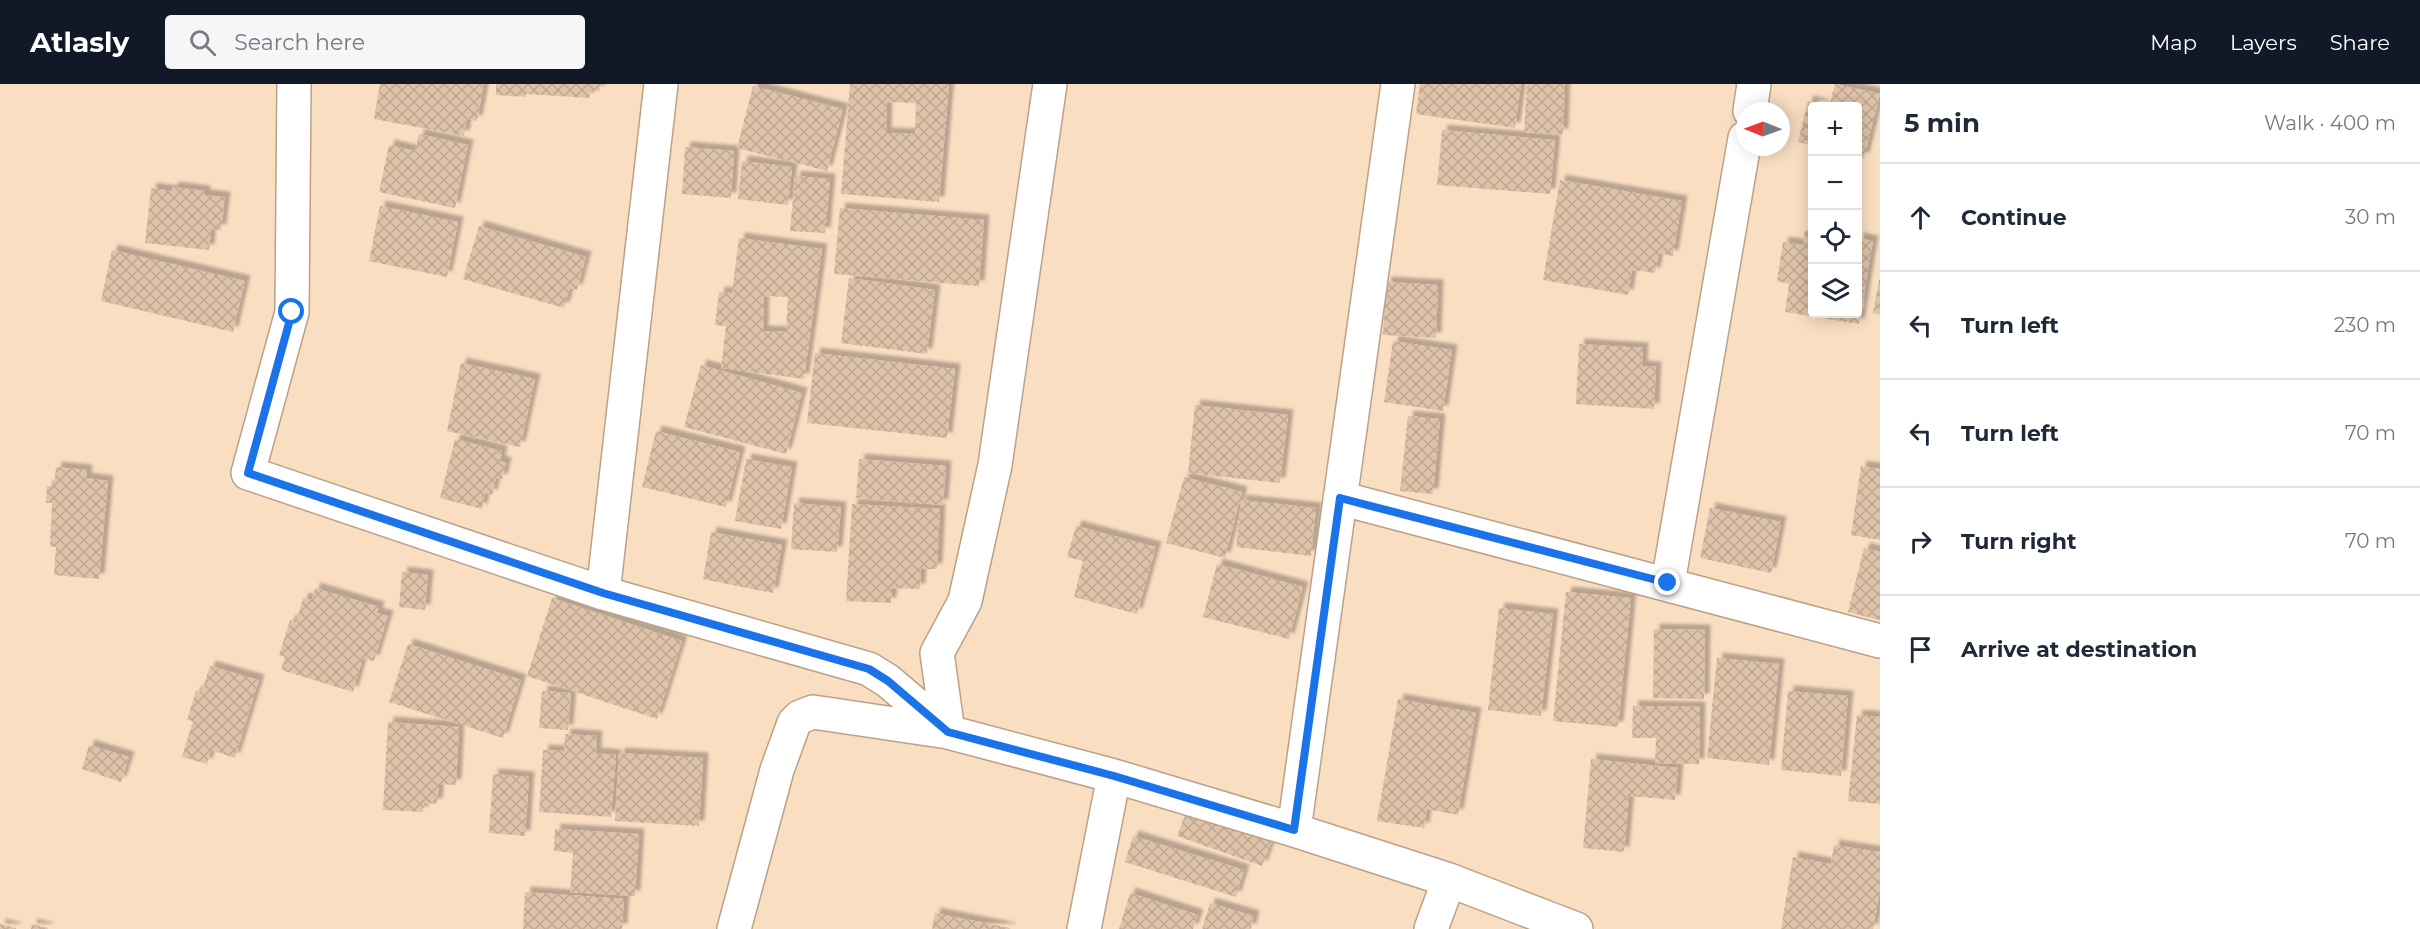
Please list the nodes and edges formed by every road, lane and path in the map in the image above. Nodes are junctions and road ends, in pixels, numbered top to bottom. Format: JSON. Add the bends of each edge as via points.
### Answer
{"nodes":[{"id":1,"x":294,"y":84,"type":"edge"},
{"id":2,"x":661,"y":84,"type":"edge"},
{"id":3,"x":1050,"y":84,"type":"edge"},
{"id":4,"x":1398,"y":84,"type":"edge"},
{"id":5,"x":1754,"y":84,"type":"edge"},
{"id":6,"x":1751,"y":102,"type":"edge"},
{"id":7,"x":1742,"y":156,"type":"edge"},
{"id":8,"x":1340,"y":498,"type":"junction"},
{"id":9,"x":1668,"y":583,"type":"junction"},
{"id":10,"x":603,"y":593,"type":"junction"},
{"id":11,"x":1880,"y":641,"type":"edge"},
{"id":12,"x":948,"y":732,"type":"junction"},
{"id":13,"x":1114,"y":776,"type":"junction"},
{"id":14,"x":1294,"y":830,"type":"junction"},
{"id":15,"x":1449,"y":880,"type":"junction"},
{"id":16,"x":734,"y":929,"type":"edge"},
{"id":17,"x":1084,"y":929,"type":"edge"},
{"id":18,"x":1431,"y":929,"type":"edge"},
{"id":19,"x":1576,"y":929,"type":"edge"}],
"edges":[{"from":1,"to":10,"type":"street","via":[[292,312],[248,473]]},
{"from":2,"to":10,"type":"street"},
{"from":3,"to":12,"type":"street","via":[[995,465],[965,601],[937,653]]},
{"from":4,"to":8,"type":"street"},
{"from":5,"to":6,"type":"street"},
{"from":7,"to":9,"type":"street"},
{"from":8,"to":9,"type":"street"},
{"from":8,"to":14,"type":"street"},
{"from":9,"to":11,"type":"street"},
{"from":10,"to":12,"type":"street","via":[[869,669]]},
{"from":12,"to":13,"type":"street"},
{"from":12,"to":16,"type":"street","via":[[813,712],[800,717],[794,723],[777,770]]},
{"from":13,"to":14,"type":"street"},
{"from":13,"to":17,"type":"street"},
{"from":14,"to":15,"type":"street"},
{"from":15,"to":18,"type":"street"},
{"from":15,"to":19,"type":"street"}]}
